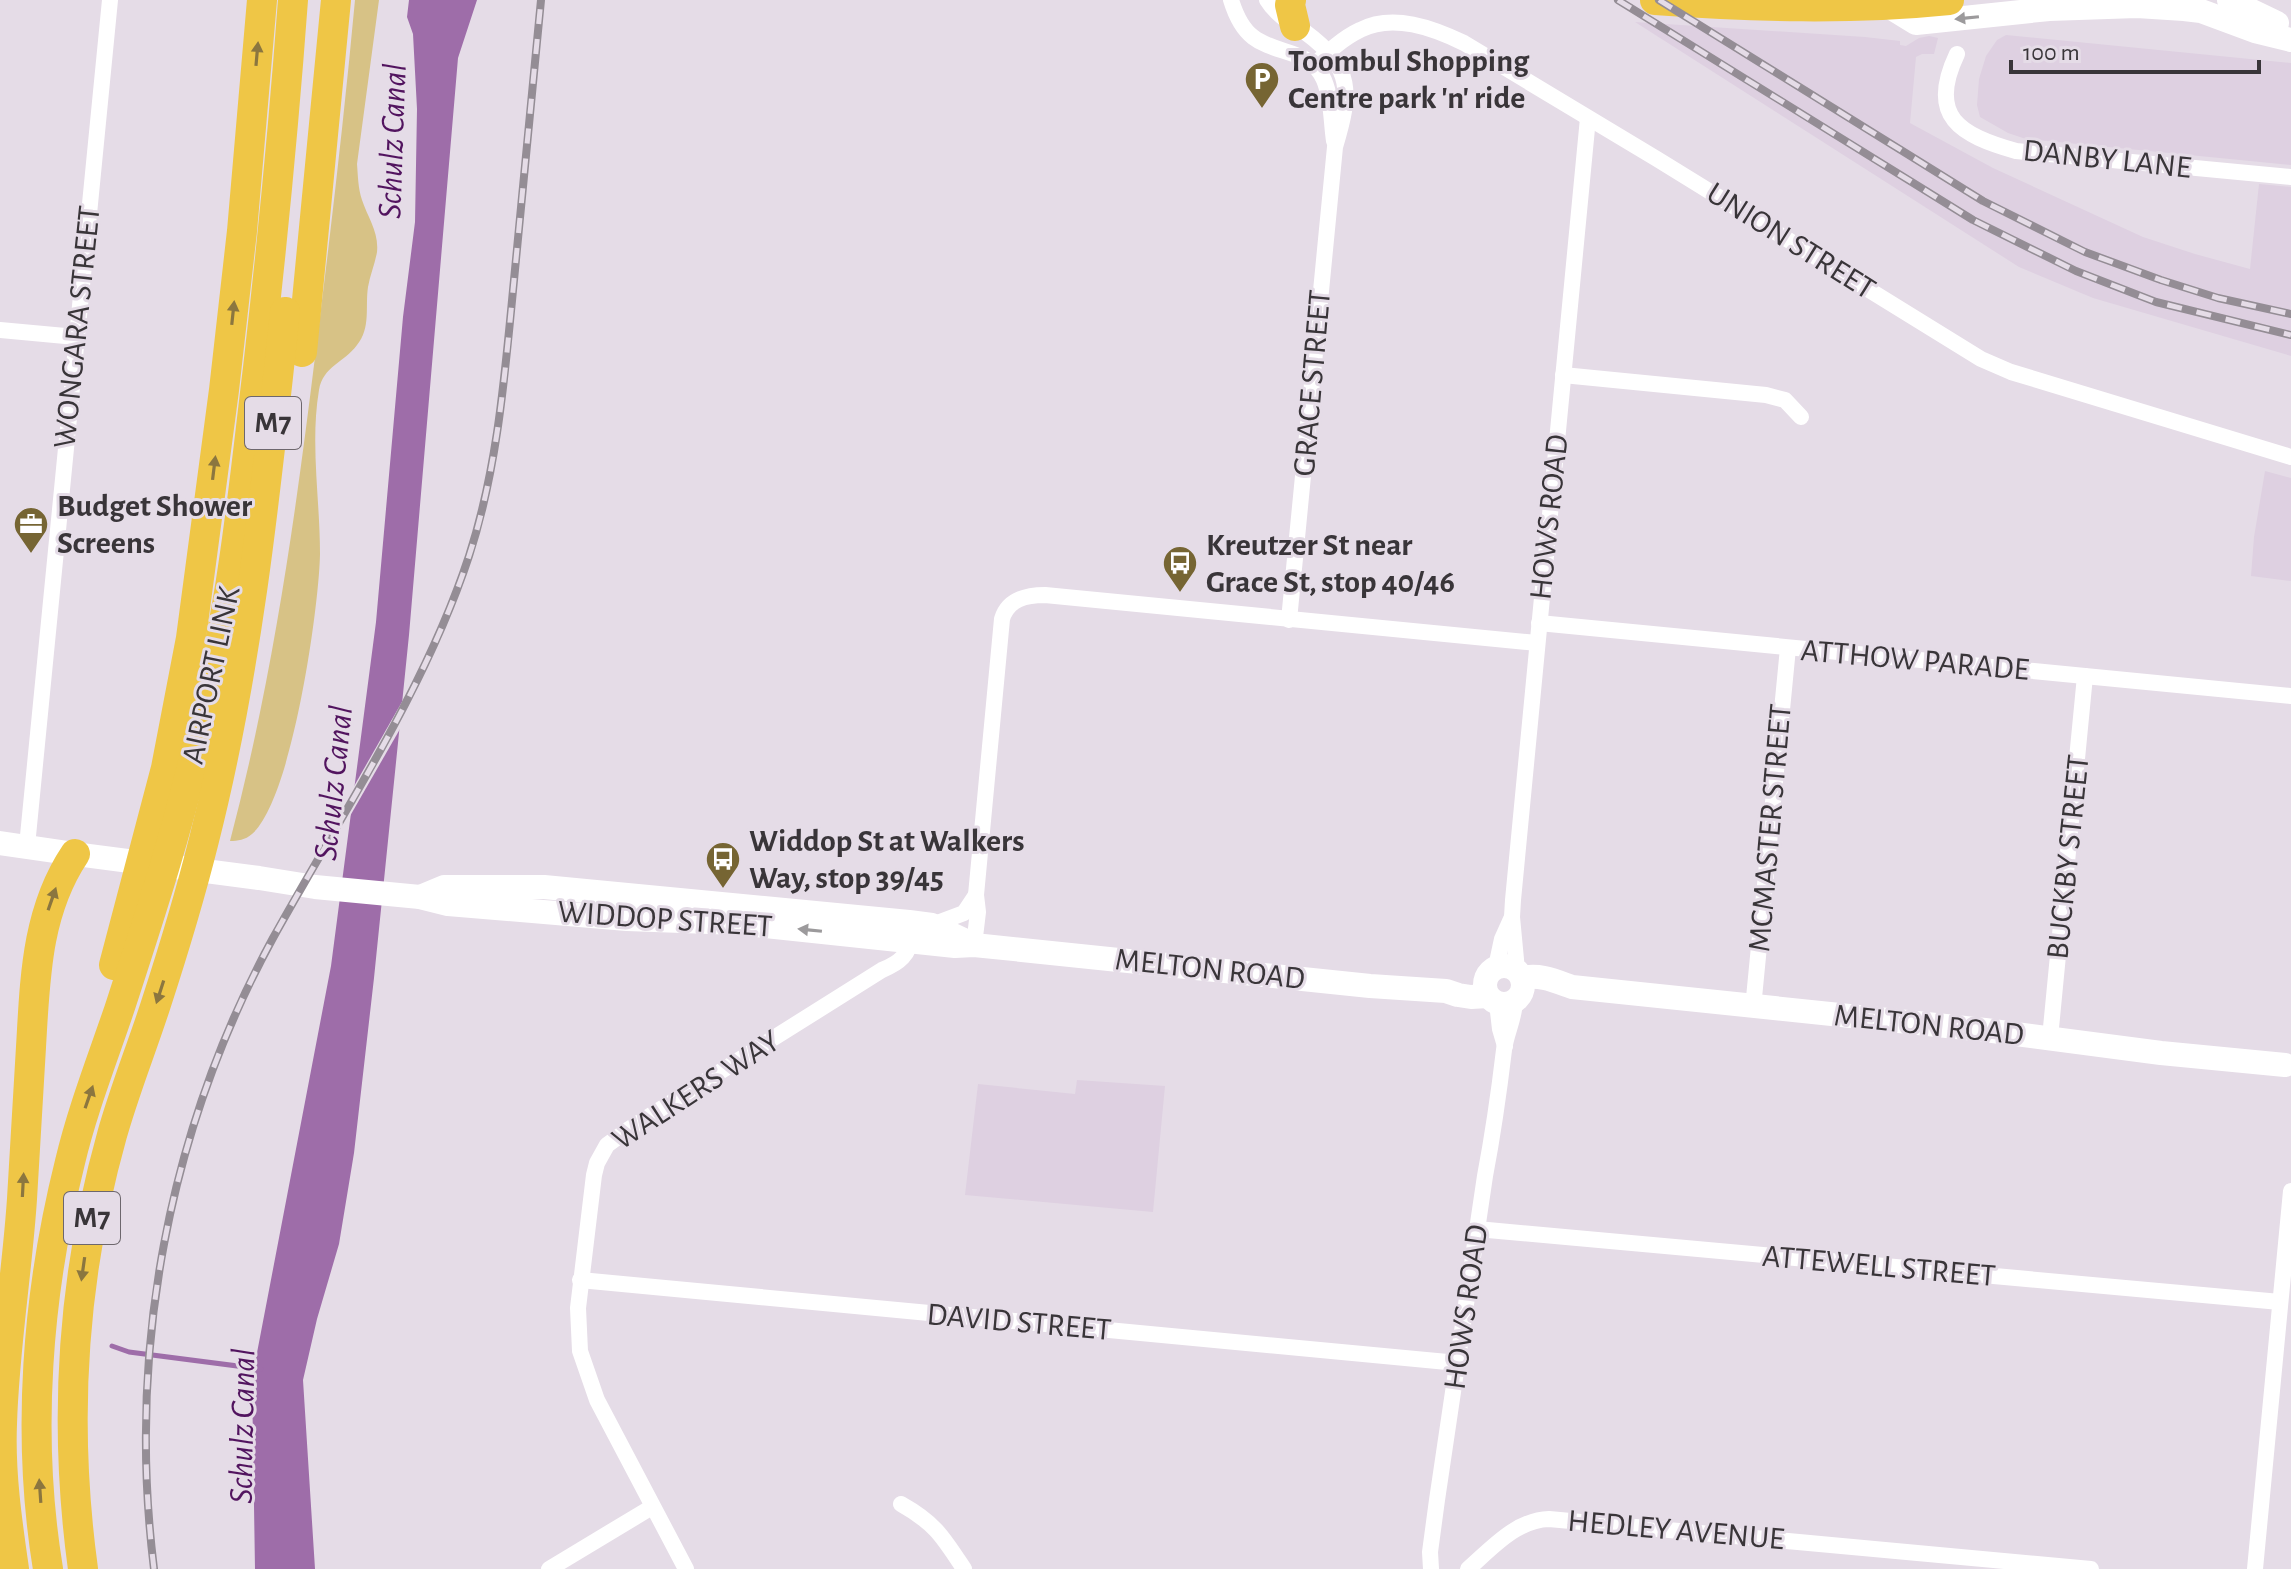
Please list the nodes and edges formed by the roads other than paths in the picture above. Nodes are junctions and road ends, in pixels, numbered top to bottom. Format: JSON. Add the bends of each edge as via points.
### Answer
{"nodes":[{"id":1,"x":110,"y":0,"type":"edge"},
{"id":2,"x":262,"y":0,"type":"edge"},
{"id":3,"x":293,"y":0,"type":"edge"},
{"id":4,"x":314,"y":0,"type":"edge"},
{"id":5,"x":336,"y":0,"type":"edge"},
{"id":6,"x":1231,"y":0,"type":"edge"},
{"id":7,"x":1267,"y":0,"type":"edge"},
{"id":8,"x":1655,"y":0,"type":"edge"},
{"id":9,"x":1949,"y":0,"type":"edge"},
{"id":10,"x":2229,"y":0,"type":"edge"},
{"id":11,"x":1885,"y":4,"type":"junction"},
{"id":12,"x":1293,"y":13,"type":"edge"},
{"id":13,"x":2291,"y":27,"type":"edge"},
{"id":14,"x":2291,"y":40,"type":"edge"},
{"id":15,"x":1329,"y":52,"type":"junction"},
{"id":16,"x":1957,"y":54,"type":"dead end"},
{"id":17,"x":1314,"y":65,"type":"junction"},
{"id":18,"x":1588,"y":118,"type":"junction"},
{"id":19,"x":1335,"y":147,"type":"junction"},
{"id":20,"x":2291,"y":177,"type":"edge"},
{"id":21,"x":0,"y":330,"type":"edge"},
{"id":22,"x":76,"y":337,"type":"junction"},
{"id":23,"x":1563,"y":375,"type":"junction"},
{"id":24,"x":1801,"y":417,"type":"dead end"},
{"id":25,"x":2291,"y":457,"type":"edge"},
{"id":26,"x":1289,"y":620,"type":"junction"},
{"id":27,"x":1539,"y":623,"type":"junction"},
{"id":28,"x":1537,"y":643,"type":"junction"},
{"id":29,"x":1788,"y":648,"type":"junction"},
{"id":30,"x":2085,"y":676,"type":"junction"},
{"id":31,"x":2291,"y":696,"type":"edge"},
{"id":32,"x":161,"y":837,"type":"junction"},
{"id":33,"x":0,"y":843,"type":"edge"},
{"id":34,"x":211,"y":844,"type":"junction"},
{"id":35,"x":27,"y":846,"type":"junction"},
{"id":36,"x":75,"y":854,"type":"junction"},
{"id":37,"x":976,"y":895,"type":"junction"},
{"id":38,"x":910,"y":931,"type":"junction"},
{"id":39,"x":974,"y":945,"type":"junction"},
{"id":40,"x":1505,"y":986,"type":"junction"},
{"id":41,"x":1753,"y":1008,"type":"junction"},
{"id":42,"x":2050,"y":1038,"type":"junction"},
{"id":43,"x":2289,"y":1066,"type":"edge"},
{"id":44,"x":2291,"y":1191,"type":"edge"},
{"id":45,"x":1477,"y":1229,"type":"junction"},
{"id":46,"x":580,"y":1280,"type":"junction"},
{"id":47,"x":2280,"y":1302,"type":"junction"},
{"id":48,"x":1458,"y":1363,"type":"junction"},
{"id":49,"x":901,"y":1504,"type":"dead end"},
{"id":50,"x":652,"y":1507,"type":"junction"},
{"id":51,"x":14,"y":1569,"type":"edge"},
{"id":52,"x":48,"y":1569,"type":"edge"},
{"id":53,"x":83,"y":1569,"type":"edge"},
{"id":54,"x":549,"y":1569,"type":"edge"},
{"id":55,"x":686,"y":1569,"type":"edge"},
{"id":56,"x":964,"y":1569,"type":"edge"},
{"id":57,"x":1431,"y":1569,"type":"edge"},
{"id":58,"x":1468,"y":1569,"type":"edge"},
{"id":59,"x":2091,"y":1569,"type":"edge"},
{"id":60,"x":2255,"y":1569,"type":"edge"}],
"edges":[{"from":1,"to":22,"type":"street","name":"WONGARA STREET"},
{"from":32,"to":2,"type":"highway","one_way":true,"via":[[201,573],[242,231]]},
{"from":3,"to":32,"type":"highway","name":"AIRPORT LINK","number":"M7","via":[[263,326],[233,568],[203,720]]},
{"from":4,"to":34,"type":"highway","name":"AIRPORT LINK","number":"M7","via":[[255,574]]},
{"from":5,"to":34,"type":"highway","via":[[276,567],[244,745]]},
{"from":6,"to":17,"type":"street","via":[[1253,37]]},
{"from":7,"to":12,"type":"street","name":"GRACE STREET","via":[[1275,12]]},
{"from":8,"to":11,"type":"highway"},
{"from":9,"to":11,"type":"highway"},
{"from":10,"to":13,"type":"street"},
{"from":14,"to":11,"type":"street","one_way":true,"via":[[2184,9],[2089,6],[1916,23]]},
{"from":12,"to":15,"type":"street","name":"GRACE STREET"},
{"from":15,"to":17,"type":"street","name":"UNION STREET"},
{"from":15,"to":18,"type":"street","name":"UNION STREET","via":[[1372,25],[1419,26],[1464,43]]},
{"from":15,"to":19,"type":"street","name":"GRACE STREET","via":[[1344,77],[1346,96]]},
{"from":16,"to":20,"type":"street","name":"DANBY LANE","via":[[1946,87],[1951,119],[2004,148]]},
{"from":17,"to":19,"type":"street","name":"GRACE STREET","via":[[1329,95]]},
{"from":18,"to":23,"type":"street","name":"HOWS ROAD"},
{"from":18,"to":25,"type":"street","name":"UNION STREET","via":[[1981,359]]},
{"from":19,"to":26,"type":"street","name":"GRACE STREET"},
{"from":21,"to":22,"type":"street"},
{"from":22,"to":35,"type":"street","name":"WONGARA STREET"},
{"from":23,"to":24,"type":"street","via":[[1766,395],[1785,400]]},
{"from":23,"to":27,"type":"street","name":"HOWS ROAD"},
{"from":26,"to":28,"type":"street"},
{"from":26,"to":37,"type":"street","via":[[1045,595],[1016,600],[1006,608]]},
{"from":27,"to":28,"type":"street","name":"HOWS ROAD"},
{"from":27,"to":29,"type":"street","name":"ATTHOW PARADE"},
{"from":28,"to":40,"type":"street","name":"HOWS ROAD","via":[[1512,917],[1502,939]]},
{"from":29,"to":30,"type":"street","name":"ATTHOW PARADE"},
{"from":29,"to":41,"type":"street","name":"MCMASTER STREET"},
{"from":30,"to":31,"type":"street","name":"ATTHOW PARADE"},
{"from":30,"to":42,"type":"street","name":"BUCKBY STREET"},
{"from":52,"to":32,"type":"highway","number":"M7","one_way":true,"via":[[38,1430],[42,1319],[52,1246],[70,1160],[104,1053],[104,1004]]},
{"from":33,"to":35,"type":"street","name":"WIDDOP STREET"},
{"from":34,"to":53,"type":"highway","number":"M7","one_way":true,"via":[[113,1133],[83,1267],[72,1402]]},
{"from":35,"to":36,"type":"street","name":"WIDDOP STREET"},
{"from":36,"to":38,"type":"street","name":"WIDDOP STREET","via":[[336,890],[420,897],[444,887],[544,887]]},
{"from":51,"to":36,"type":"highway","one_way":true,"via":[[1,1426],[36,974],[51,900]]},
{"from":37,"to":38,"type":"street","via":[[964,913]]},
{"from":37,"to":39,"type":"street"},
{"from":38,"to":39,"type":"street","name":"MELTON ROAD","via":[[955,946]]},
{"from":38,"to":46,"type":"street","name":"WALKERS WAY","via":[[905,956],[896,964],[607,1145],[594,1175]]},
{"from":39,"to":40,"type":"street","name":"MELTON ROAD","via":[[1475,997]]},
{"from":40,"to":41,"type":"street","name":"MELTON ROAD","via":[[1533,976],[1572,987]]},
{"from":40,"to":45,"type":"street","name":"HOWS ROAD","via":[[1512,1027]]},
{"from":41,"to":42,"type":"street","name":"MELTON ROAD"},
{"from":42,"to":43,"type":"street","name":"MELTON ROAD"},
{"from":44,"to":47,"type":"street"},
{"from":45,"to":47,"type":"street","name":"ATTEWELL STREET"},
{"from":45,"to":48,"type":"street","name":"HOWS ROAD"},
{"from":46,"to":48,"type":"street","name":"DAVID STREET"},
{"from":46,"to":50,"type":"street","name":"WALKERS WAY","via":[[578,1330],[586,1371]]},
{"from":47,"to":60,"type":"street"},
{"from":48,"to":57,"type":"street","name":"HOWS ROAD"},
{"from":49,"to":56,"type":"street","via":[[937,1529]]},
{"from":50,"to":54,"type":"street"},
{"from":50,"to":55,"type":"street","name":"WALKERS WAY"},
{"from":58,"to":59,"type":"street","name":"HEDLEY AVENUE","via":[[1516,1530],[1549,1519]]}]}
